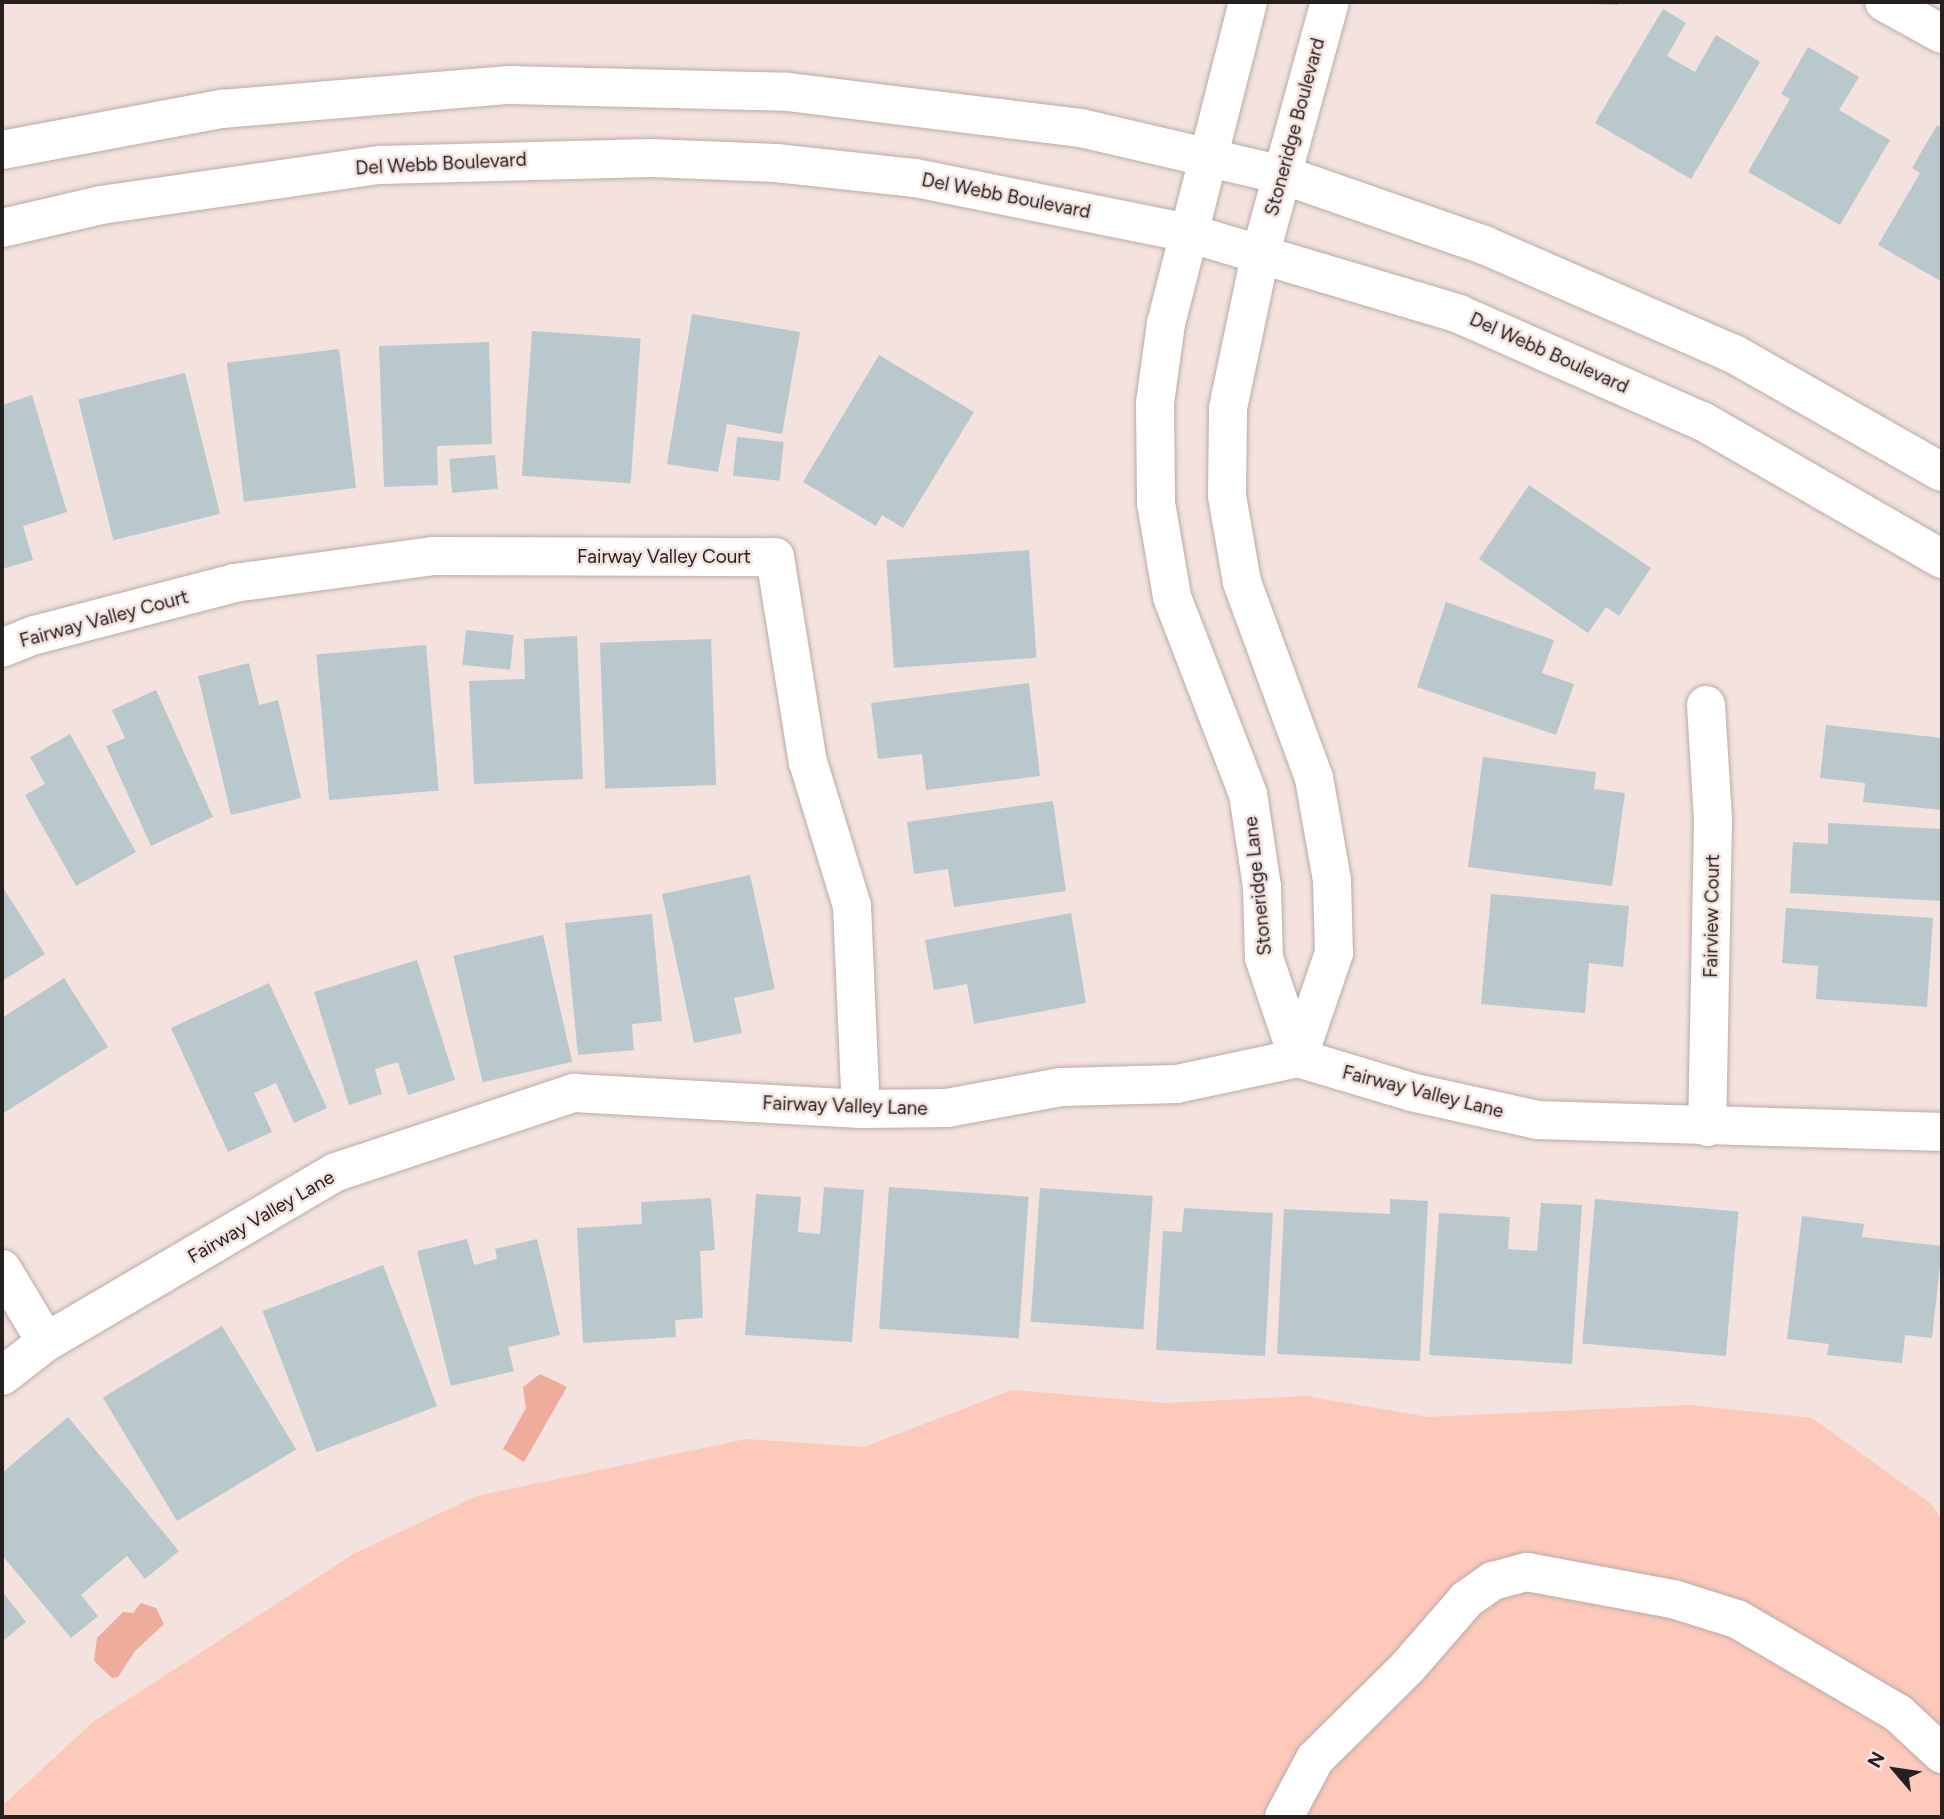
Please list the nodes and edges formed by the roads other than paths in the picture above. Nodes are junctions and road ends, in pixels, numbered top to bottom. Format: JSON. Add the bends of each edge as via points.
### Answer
{"nodes":[{"id":1,"x":1248,"y":2,"type":"edge"},
{"id":2,"x":1330,"y":2,"type":"edge"},
{"id":3,"x":1884,"y":2,"type":"edge"},
{"id":4,"x":1942,"y":34,"type":"edge"},
{"id":5,"x":2,"y":150,"type":"edge"},
{"id":6,"x":1209,"y":156,"type":"junction"},
{"id":7,"x":1283,"y":175,"type":"junction"},
{"id":8,"x":2,"y":228,"type":"edge"},
{"id":9,"x":1188,"y":233,"type":"junction"},
{"id":10,"x":1261,"y":252,"type":"junction"},
{"id":11,"x":1942,"y":472,"type":"edge"},
{"id":12,"x":1942,"y":559,"type":"edge"},
{"id":13,"x":2,"y":648,"type":"edge"},
{"id":14,"x":1706,"y":705,"type":"dead end"},
{"id":15,"x":1298,"y":1058,"type":"junction"},
{"id":16,"x":861,"y":1109,"type":"junction"},
{"id":17,"x":1707,"y":1127,"type":"junction"},
{"id":18,"x":1942,"y":1132,"type":"edge"},
{"id":19,"x":2,"y":1269,"type":"edge"},
{"id":20,"x":46,"y":1342,"type":"junction"},
{"id":21,"x":2,"y":1376,"type":"edge"},
{"id":22,"x":1942,"y":1754,"type":"edge"},
{"id":23,"x":1284,"y":1817,"type":"edge"}],
"edges":[{"from":1,"to":6,"type":"street"},
{"from":2,"to":7,"type":"street","name":"Stoneridge Boulevard"},
{"from":3,"to":4,"type":"street"},
{"from":5,"to":6,"type":"street","via":[[222,109],[509,85],[802,93],[1081,128]]},
{"from":6,"to":7,"type":"street"},
{"from":6,"to":9,"type":"street"},
{"from":7,"to":10,"type":"street","name":"Stoneridge Boulevard"},
{"from":7,"to":11,"type":"street","via":[[1397,212],[1601,293],[1734,354]]},
{"from":8,"to":9,"type":"street","name":"Del Webb Boulevard","via":[[101,205],[380,165],[651,158],[776,163],[915,178]]},
{"from":9,"to":10,"type":"street","name":"Del Webb Boulevard"},
{"from":9,"to":15,"type":"street","name":"Stoneridge Lane","via":[[1166,323],[1155,403],[1156,503],[1172,597],[1248,794],[1262,887],[1264,958]]},
{"from":10,"to":12,"type":"street","name":"Del Webb Boulevard","via":[[1459,314],[1568,360],[1702,421]]},
{"from":10,"to":15,"type":"street","via":[[1228,408],[1227,496],[1242,582],[1314,778],[1332,880],[1334,953]]},
{"from":13,"to":16,"type":"street","name":"Fairway Valley Court","via":[[35,635],[234,583],[434,556],[775,557],[808,762],[852,905]]},
{"from":14,"to":17,"type":"street","name":"Fairview Court","via":[[1713,821]]},
{"from":15,"to":16,"type":"street","name":"Fairway Valley Lane","via":[[1177,1084],[1061,1087],[947,1108]]},
{"from":15,"to":17,"type":"street","name":"Fairway Valley Lane","via":[[1410,1092],[1537,1120]]},
{"from":16,"to":20,"type":"street","name":"Fairway Valley Lane","via":[[574,1093],[336,1172]]},
{"from":17,"to":18,"type":"street","name":"Fairway Valley Lane"},
{"from":19,"to":20,"type":"street"},
{"from":20,"to":21,"type":"street","name":"Fairway Valley Lane"},
{"from":22,"to":23,"type":"street","via":[[1898,1713],[1737,1619],[1673,1599],[1527,1572],[1493,1581],[1467,1599],[1407,1668],[1315,1759]]}]}
